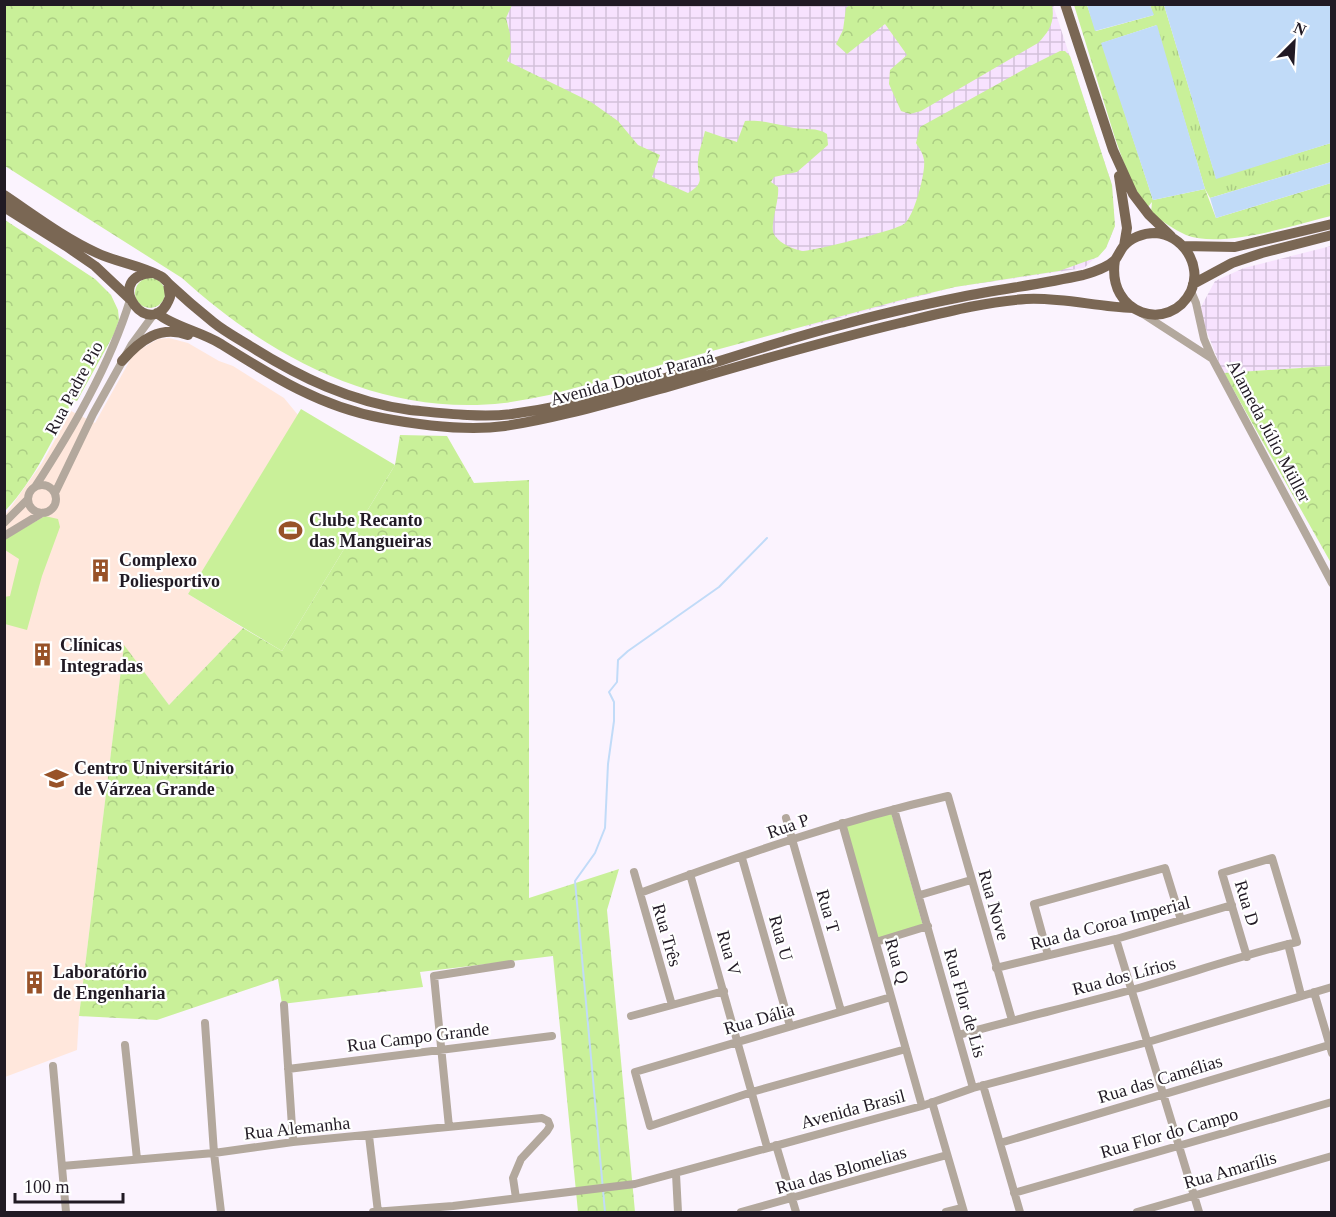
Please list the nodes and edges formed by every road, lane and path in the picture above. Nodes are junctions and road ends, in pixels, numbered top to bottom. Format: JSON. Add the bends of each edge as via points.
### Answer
{"nodes":[{"id":1,"x":1065,"y":4,"type":"edge"},
{"id":2,"x":1113,"y":150,"type":"junction"},
{"id":3,"x":4,"y":195,"type":"edge"},
{"id":4,"x":4,"y":207,"type":"edge"},
{"id":5,"x":1332,"y":224,"type":"edge"},
{"id":6,"x":1332,"y":235,"type":"edge"},
{"id":7,"x":1174,"y":238,"type":"junction"},
{"id":8,"x":1124,"y":246,"type":"junction"},
{"id":9,"x":1183,"y":246,"type":"junction"},
{"id":10,"x":1115,"y":260,"type":"junction"},
{"id":11,"x":151,"y":273,"type":"junction"},
{"id":12,"x":168,"y":283,"type":"junction"},
{"id":13,"x":1192,"y":288,"type":"junction"},
{"id":14,"x":130,"y":300,"type":"junction"},
{"id":15,"x":1136,"y":310,"type":"junction"},
{"id":16,"x":156,"y":313,"type":"junction"},
{"id":17,"x":241,"y":357,"type":"junction"},
{"id":18,"x":1212,"y":358,"type":"junction"},
{"id":19,"x":122,"y":362,"type":"junction"},
{"id":20,"x":36,"y":487,"type":"junction"},
{"id":21,"x":55,"y":493,"type":"junction"},
{"id":22,"x":28,"y":499,"type":"junction"},
{"id":23,"x":42,"y":513,"type":"junction"},
{"id":24,"x":4,"y":523,"type":"edge"},
{"id":25,"x":4,"y":536,"type":"edge"},
{"id":26,"x":1332,"y":584,"type":"edge"},
{"id":27,"x":948,"y":796,"type":"joint"},
{"id":28,"x":894,"y":808,"type":"junction"},
{"id":29,"x":786,"y":818,"type":"dead end"},
{"id":30,"x":842,"y":824,"type":"junction"},
{"id":31,"x":792,"y":839,"type":"junction"},
{"id":32,"x":742,"y":858,"type":"junction"},
{"id":33,"x":634,"y":872,"type":"dead end"},
{"id":34,"x":690,"y":874,"type":"junction"},
{"id":35,"x":971,"y":880,"type":"junction"},
{"id":36,"x":640,"y":893,"type":"junction"},
{"id":37,"x":920,"y":896,"type":"junction"},
{"id":38,"x":1232,"y":905,"type":"junction"},
{"id":39,"x":1180,"y":920,"type":"junction"},
{"id":40,"x":927,"y":926,"type":"junction"},
{"id":41,"x":1116,"y":939,"type":"junction"},
{"id":42,"x":876,"y":942,"type":"junction"},
{"id":43,"x":1297,"y":942,"type":"joint"},
{"id":44,"x":1288,"y":944,"type":"junction"},
{"id":45,"x":1048,"y":955,"type":"junction"},
{"id":46,"x":1247,"y":957,"type":"junction"},
{"id":47,"x":511,"y":964,"type":"dead end"},
{"id":48,"x":996,"y":968,"type":"junction"},
{"id":49,"x":1332,"y":987,"type":"edge"},
{"id":50,"x":1132,"y":990,"type":"junction"},
{"id":51,"x":724,"y":991,"type":"junction"},
{"id":52,"x":1314,"y":992,"type":"junction"},
{"id":53,"x":1301,"y":995,"type":"junction"},
{"id":54,"x":891,"y":997,"type":"junction"},
{"id":55,"x":284,"y":1005,"type":"dead end"},
{"id":56,"x":672,"y":1005,"type":"junction"},
{"id":57,"x":841,"y":1011,"type":"junction"},
{"id":58,"x":631,"y":1016,"type":"dead end"},
{"id":59,"x":1012,"y":1020,"type":"junction"},
{"id":60,"x":205,"y":1023,"type":"dead end"},
{"id":61,"x":790,"y":1026,"type":"junction"},
{"id":62,"x":958,"y":1035,"type":"junction"},
{"id":63,"x":552,"y":1036,"type":"dead end"},
{"id":64,"x":738,"y":1040,"type":"junction"},
{"id":65,"x":1148,"y":1042,"type":"junction"},
{"id":66,"x":126,"y":1045,"type":"dead end"},
{"id":67,"x":440,"y":1049,"type":"junction"},
{"id":68,"x":906,"y":1049,"type":"junction"},
{"id":69,"x":1330,"y":1049,"type":"edge"},
{"id":70,"x":52,"y":1066,"type":"dead end"},
{"id":71,"x":288,"y":1069,"type":"junction"},
{"id":72,"x":983,"y":1085,"type":"junction"},
{"id":73,"x":973,"y":1088,"type":"junction"},
{"id":74,"x":752,"y":1092,"type":"junction"},
{"id":75,"x":1164,"y":1093,"type":"junction"},
{"id":76,"x":933,"y":1102,"type":"junction"},
{"id":77,"x":1332,"y":1102,"type":"edge"},
{"id":78,"x":922,"y":1106,"type":"junction"},
{"id":79,"x":448,"y":1127,"type":"junction"},
{"id":80,"x":369,"y":1136,"type":"junction"},
{"id":81,"x":293,"y":1142,"type":"junction"},
{"id":82,"x":1000,"y":1143,"type":"junction"},
{"id":83,"x":776,"y":1145,"type":"junction"},
{"id":84,"x":1180,"y":1146,"type":"junction"},
{"id":85,"x":767,"y":1147,"type":"junction"},
{"id":86,"x":214,"y":1152,"type":"junction"},
{"id":87,"x":948,"y":1155,"type":"junction"},
{"id":88,"x":1332,"y":1156,"type":"edge"},
{"id":89,"x":137,"y":1159,"type":"junction"},
{"id":90,"x":62,"y":1166,"type":"junction"},
{"id":91,"x":675,"y":1174,"type":"junction"},
{"id":92,"x":1014,"y":1193,"type":"junction"},
{"id":93,"x":1194,"y":1196,"type":"junction"},
{"id":94,"x":516,"y":1198,"type":"junction"},
{"id":95,"x":792,"y":1199,"type":"junction"},
{"id":96,"x":453,"y":1209,"type":"edge"},
{"id":97,"x":963,"y":1210,"type":"edge"},
{"id":98,"x":66,"y":1212,"type":"edge"},
{"id":99,"x":221,"y":1212,"type":"edge"},
{"id":100,"x":376,"y":1212,"type":"edge"},
{"id":101,"x":678,"y":1212,"type":"edge"},
{"id":102,"x":741,"y":1212,"type":"edge"},
{"id":103,"x":796,"y":1212,"type":"edge"},
{"id":104,"x":946,"y":1212,"type":"edge"},
{"id":105,"x":1020,"y":1212,"type":"edge"},
{"id":106,"x":1137,"y":1212,"type":"edge"},
{"id":107,"x":1199,"y":1212,"type":"edge"}],
"edges":[{"from":1,"to":2,"type":"main road"},
{"from":2,"to":7,"type":"main road","via":[[1133,194]]},
{"from":2,"to":8,"type":"main road","via":[[1124,194]]},
{"from":3,"to":11,"type":"main road","via":[[98,253]]},
{"from":4,"to":14,"type":"main road","via":[[95,266]]},
{"from":5,"to":9,"type":"main road","via":[[1235,247]]},
{"from":6,"to":13,"type":"main road","via":[[1232,263]]},
{"from":7,"to":8,"type":"main road","via":[[1142,234]]},
{"from":7,"to":9,"type":"main road"},
{"from":8,"to":10,"type":"main road"},
{"from":9,"to":13,"type":"main road","via":[[1194,271]]},
{"from":10,"to":12,"type":"main road","name":"Avenida Doutor Paraná","via":[[1087,274],[963,296],[840,325],[595,398],[508,414],[407,409],[320,385],[215,324]]},
{"from":10,"to":15,"type":"main road","via":[[1115,287],[1122,300]]},
{"from":11,"to":12,"type":"main road"},
{"from":11,"to":14,"type":"main road","via":[[134,280]]},
{"from":12,"to":16,"type":"main road","via":[[170,297]]},
{"from":13,"to":15,"type":"main road","via":[[1179,305],[1164,313]]},
{"from":13,"to":18,"type":"street","name":"Alameda Júlio Müller"},
{"from":14,"to":16,"type":"main road","via":[[142,313]]},
{"from":14,"to":20,"type":"street","name":"Rua Padre Pio","via":[[112,351]]},
{"from":15,"to":17,"type":"main road","name":"Avenida Doutor Paraná","via":[[1073,300],[1027,299],[963,308],[853,334],[590,408],[503,426],[470,427],[381,418],[311,395]]},
{"from":15,"to":18,"type":"street","name":"Alameda Júlio Müller"},
{"from":16,"to":17,"type":"main road","name":"Avenida Doutor Paraná"},
{"from":16,"to":19,"type":"street","name":"Rua Padre Pio"},
{"from":17,"to":19,"type":"main road","via":[[178,331],[162,331],[145,339]]},
{"from":18,"to":26,"type":"street","name":"Alameda Júlio Müller"},
{"from":19,"to":21,"type":"street","name":"Rua Padre Pio"},
{"from":20,"to":21,"type":"street","via":[[47,486]]},
{"from":20,"to":22,"type":"street"},
{"from":21,"to":23,"type":"street","via":[[55,505]]},
{"from":22,"to":23,"type":"street","via":[[31,507]]},
{"from":22,"to":24,"type":"street"},
{"from":23,"to":25,"type":"street"},
{"from":27,"to":28,"type":"street","name":"Rua P"},
{"from":27,"to":35,"type":"street","name":"Rua Nove"},
{"from":28,"to":30,"type":"street","name":"Rua P"},
{"from":28,"to":37,"type":"street","name":"Rua Flor de Lis"},
{"from":29,"to":31,"type":"street","name":"Rua T"},
{"from":30,"to":31,"type":"street","name":"Rua P"},
{"from":30,"to":42,"type":"street","name":"Rua Q"},
{"from":31,"to":32,"type":"street","name":"Rua P"},
{"from":31,"to":57,"type":"street","name":"Rua T"},
{"from":32,"to":34,"type":"street","name":"Rua P"},
{"from":32,"to":61,"type":"street","name":"Rua U"},
{"from":33,"to":36,"type":"street","name":"Rua Três"},
{"from":34,"to":36,"type":"street","name":"Rua P"},
{"from":34,"to":51,"type":"street","name":"Rua V"},
{"from":35,"to":37,"type":"street"},
{"from":35,"to":48,"type":"street","name":"Rua Nove"},
{"from":36,"to":56,"type":"street","name":"Rua Três"},
{"from":37,"to":40,"type":"street","name":"Rua Flor de Lis"},
{"from":38,"to":39,"type":"street","name":"Rua da Coroa Imperial"},
{"from":38,"to":43,"type":"street","name":"Rua D","via":[[1222,873],[1272,858]]},
{"from":38,"to":46,"type":"street","name":"Rua D"},
{"from":39,"to":41,"type":"street","name":"Rua da Coroa Imperial"},
{"from":39,"to":45,"type":"street","via":[[1165,868],[1034,904]]},
{"from":40,"to":42,"type":"street"},
{"from":40,"to":62,"type":"street","name":"Rua Flor de Lis"},
{"from":41,"to":45,"type":"street","name":"Rua da Coroa Imperial"},
{"from":41,"to":50,"type":"street"},
{"from":42,"to":54,"type":"street","name":"Rua Q"},
{"from":43,"to":44,"type":"street","name":"Rua dos Lírios"},
{"from":44,"to":46,"type":"street","name":"Rua dos Lírios"},
{"from":44,"to":53,"type":"street"},
{"from":45,"to":48,"type":"street","name":"Rua da Coroa Imperial"},
{"from":46,"to":50,"type":"street","name":"Rua dos Lírios"},
{"from":47,"to":67,"type":"street","via":[[434,976]]},
{"from":48,"to":59,"type":"street","name":"Rua Nove"},
{"from":49,"to":52,"type":"street","name":"Avenida Brasil"},
{"from":50,"to":59,"type":"street","name":"Rua dos Lírios"},
{"from":50,"to":65,"type":"street"},
{"from":51,"to":56,"type":"street"},
{"from":51,"to":64,"type":"street","name":"Rua V"},
{"from":52,"to":53,"type":"street","name":"Avenida Brasil"},
{"from":52,"to":69,"type":"street"},
{"from":53,"to":65,"type":"street","name":"Avenida Brasil"},
{"from":54,"to":57,"type":"street","name":"Rua Dália"},
{"from":54,"to":68,"type":"street","name":"Rua Q"},
{"from":55,"to":71,"type":"street"},
{"from":56,"to":58,"type":"street"},
{"from":57,"to":61,"type":"street","name":"Rua Dália"},
{"from":59,"to":62,"type":"street","name":"Rua dos Lírios"},
{"from":60,"to":86,"type":"street"},
{"from":61,"to":64,"type":"street","name":"Rua Dália"},
{"from":62,"to":73,"type":"street","name":"Rua Flor de Lis"},
{"from":63,"to":67,"type":"street","name":"Rua Campo Grande"},
{"from":64,"to":74,"type":"street","name":"Rua V"},
{"from":64,"to":74,"type":"street","name":"Rua Dália","via":[[635,1072],[650,1126]]},
{"from":65,"to":72,"type":"street","name":"Avenida Brasil"},
{"from":65,"to":75,"type":"street"},
{"from":66,"to":89,"type":"street"},
{"from":67,"to":71,"type":"street","name":"Rua Campo Grande"},
{"from":67,"to":79,"type":"street"},
{"from":68,"to":74,"type":"street"},
{"from":68,"to":78,"type":"street","name":"Rua Q"},
{"from":69,"to":75,"type":"street","name":"Rua das Camélias"},
{"from":70,"to":90,"type":"street"},
{"from":71,"to":81,"type":"street"},
{"from":72,"to":73,"type":"street","name":"Avenida Brasil"},
{"from":72,"to":82,"type":"street"},
{"from":73,"to":76,"type":"street","name":"Avenida Brasil"},
{"from":74,"to":85,"type":"street","name":"Rua V"},
{"from":75,"to":82,"type":"street","name":"Rua das Camélias"},
{"from":75,"to":84,"type":"street"},
{"from":76,"to":78,"type":"street","name":"Avenida Brasil"},
{"from":76,"to":87,"type":"street"},
{"from":77,"to":84,"type":"street","name":"Rua Flor do Campo"},
{"from":78,"to":83,"type":"street","name":"Avenida Brasil"},
{"from":79,"to":80,"type":"street","name":"Rua Alemanha"},
{"from":79,"to":94,"type":"street","name":"Rua Alemanha","via":[[535,1118],[548,1121],[548,1131],[521,1159],[513,1178]]},
{"from":80,"to":81,"type":"street","name":"Rua Alemanha"},
{"from":80,"to":100,"type":"street"},
{"from":81,"to":86,"type":"street","name":"Rua Alemanha"},
{"from":82,"to":92,"type":"street"},
{"from":83,"to":85,"type":"street","name":"Avenida Brasil"},
{"from":83,"to":95,"type":"street"},
{"from":84,"to":92,"type":"street","name":"Rua Flor do Campo"},
{"from":84,"to":93,"type":"street"},
{"from":85,"to":91,"type":"street","name":"Avenida Brasil"},
{"from":86,"to":89,"type":"street","name":"Rua Alemanha"},
{"from":86,"to":99,"type":"street"},
{"from":87,"to":95,"type":"street","name":"Rua das Blomelias"},
{"from":87,"to":97,"type":"street"},
{"from":88,"to":93,"type":"street","name":"Rua Amarílis"},
{"from":89,"to":90,"type":"street","name":"Rua Alemanha"},
{"from":90,"to":98,"type":"street"},
{"from":91,"to":94,"type":"street","name":"Avenida Brasil","via":[[635,1184]]},
{"from":91,"to":101,"type":"street"},
{"from":92,"to":105,"type":"street"},
{"from":93,"to":106,"type":"street","name":"Rua Amarílis"},
{"from":93,"to":107,"type":"street"},
{"from":94,"to":96,"type":"street","name":"Avenida Brasil"},
{"from":95,"to":102,"type":"street","name":"Rua das Blomelias"},
{"from":95,"to":103,"type":"street"},
{"from":96,"to":100,"type":"street","name":"Avenida Brasil"},
{"from":97,"to":104,"type":"street"}]}
